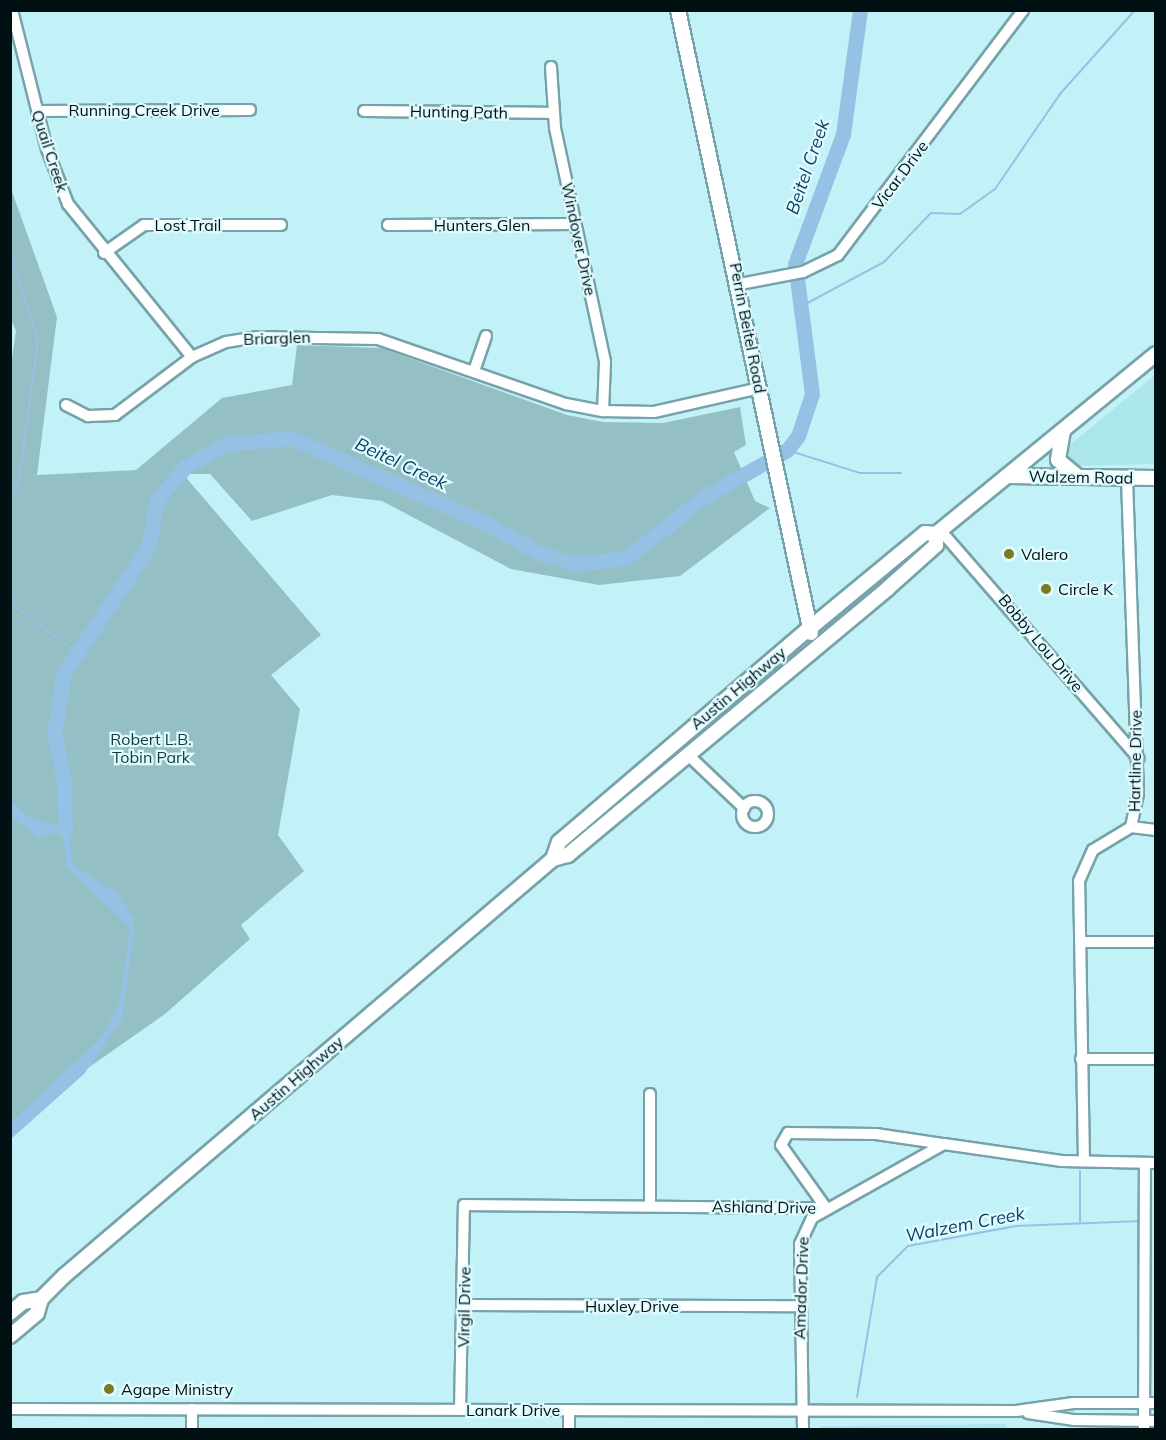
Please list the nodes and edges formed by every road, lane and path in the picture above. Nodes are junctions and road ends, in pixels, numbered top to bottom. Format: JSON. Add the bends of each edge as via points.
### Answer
{"nodes":[{"id":1,"x":12,"y":10,"type":"edge"},
{"id":2,"x":678,"y":10,"type":"edge"},
{"id":3,"x":1023,"y":10,"type":"edge"},
{"id":4,"x":551,"y":67,"type":"dead end"},
{"id":5,"x":250,"y":110,"type":"dead end"},
{"id":6,"x":37,"y":111,"type":"junction"},
{"id":7,"x":364,"y":111,"type":"dead end"},
{"id":8,"x":553,"y":113,"type":"junction"},
{"id":9,"x":575,"y":224,"type":"junction"},
{"id":10,"x":281,"y":225,"type":"dead end"},
{"id":11,"x":388,"y":225,"type":"dead end"},
{"id":12,"x":104,"y":253,"type":"junction"},
{"id":13,"x":740,"y":284,"type":"junction"},
{"id":14,"x":486,"y":336,"type":"dead end"},
{"id":15,"x":1155,"y":354,"type":"edge"},
{"id":16,"x":192,"y":357,"type":"junction"},
{"id":17,"x":474,"y":371,"type":"junction"},
{"id":18,"x":760,"y":388,"type":"junction"},
{"id":19,"x":66,"y":405,"type":"dead end"},
{"id":20,"x":603,"y":411,"type":"junction"},
{"id":21,"x":1064,"y":431,"type":"junction"},
{"id":22,"x":1007,"y":476,"type":"junction"},
{"id":23,"x":1080,"y":477,"type":"junction"},
{"id":24,"x":1127,"y":477,"type":"junction"},
{"id":25,"x":1155,"y":478,"type":"edge"},
{"id":26,"x":939,"y":533,"type":"junction"},
{"id":27,"x":802,"y":593,"type":"junction"},
{"id":28,"x":849,"y":596,"type":"junction"},
{"id":29,"x":810,"y":628,"type":"junction"},
{"id":30,"x":815,"y":647,"type":"junction"},
{"id":31,"x":687,"y":754,"type":"junction"},
{"id":32,"x":1138,"y":758,"type":"junction"},
{"id":33,"x":744,"y":808,"type":"dead end"},
{"id":34,"x":1131,"y":827,"type":"junction"},
{"id":35,"x":1155,"y":830,"type":"edge"},
{"id":36,"x":554,"y":859,"type":"junction"},
{"id":37,"x":1080,"y":942,"type":"junction"},
{"id":38,"x":1155,"y":942,"type":"edge"},
{"id":39,"x":1081,"y":1059,"type":"junction"},
{"id":40,"x":1155,"y":1059,"type":"edge"},
{"id":41,"x":650,"y":1094,"type":"dead end"},
{"id":42,"x":944,"y":1144,"type":"junction"},
{"id":43,"x":1084,"y":1161,"type":"junction"},
{"id":44,"x":1150,"y":1163,"type":"edge"},
{"id":45,"x":464,"y":1205,"type":"joint"},
{"id":46,"x":650,"y":1205,"type":"junction"},
{"id":47,"x":826,"y":1208,"type":"junction"},
{"id":48,"x":1150,"y":1295,"type":"edge"},
{"id":49,"x":41,"y":1299,"type":"junction"},
{"id":50,"x":466,"y":1305,"type":"junction"},
{"id":51,"x":798,"y":1306,"type":"junction"},
{"id":52,"x":10,"y":1313,"type":"edge"},
{"id":53,"x":10,"y":1336,"type":"edge"},
{"id":54,"x":1150,"y":1403,"type":"edge"},
{"id":55,"x":10,"y":1409,"type":"edge"},
{"id":56,"x":192,"y":1409,"type":"junction"},
{"id":57,"x":460,"y":1410,"type":"junction"},
{"id":58,"x":570,"y":1410,"type":"junction"},
{"id":59,"x":802,"y":1410,"type":"junction"},
{"id":60,"x":1016,"y":1411,"type":"junction"},
{"id":61,"x":1148,"y":1424,"type":"edge"},
{"id":62,"x":192,"y":1430,"type":"edge"},
{"id":63,"x":569,"y":1430,"type":"edge"},
{"id":64,"x":803,"y":1430,"type":"edge"}],
"edges":[{"from":1,"to":6,"type":"street","name":"Quail Creek"},
{"from":2,"to":13,"type":"main road","name":"Perrin Beitel Road"},
{"from":3,"to":13,"type":"street","name":"Vicar Drive","via":[[838,255],[804,272]]},
{"from":4,"to":8,"type":"street","name":"Windover Drive"},
{"from":5,"to":6,"type":"street","name":"Running Creek Drive"},
{"from":6,"to":12,"type":"street","name":"Quail Creek","via":[[57,182]]},
{"from":7,"to":8,"type":"street","name":"Hunting Path"},
{"from":8,"to":9,"type":"street","name":"Windover Drive"},
{"from":9,"to":11,"type":"street","name":"Hunters Glen"},
{"from":9,"to":20,"type":"street","name":"Windover Drive","via":[[605,362]]},
{"from":10,"to":12,"type":"street","name":"Lost Trail","via":[[144,225]]},
{"from":12,"to":16,"type":"street","name":"Quail Creek"},
{"from":13,"to":18,"type":"main road","name":"Perrin Beitel Road"},
{"from":14,"to":17,"type":"street"},
{"from":15,"to":21,"type":"main road","name":"Austin Highway"},
{"from":16,"to":17,"type":"street","name":"Briarglen","via":[[241,339],[358,336]]},
{"from":16,"to":19,"type":"street","name":"Briarglen","via":[[115,416],[88,416]]},
{"from":17,"to":20,"type":"street","name":"Briarglen","via":[[566,404]]},
{"from":18,"to":20,"type":"street","name":"Briarglen","via":[[654,412]]},
{"from":18,"to":27,"type":"main road","name":"Perrin Beitel Road"},
{"from":21,"to":22,"type":"main road","name":"Austin Highway"},
{"from":21,"to":23,"type":"main road","via":[[1058,460]]},
{"from":22,"to":23,"type":"main road","name":"Walzem Road"},
{"from":22,"to":26,"type":"main road","name":"Austin Highway"},
{"from":23,"to":24,"type":"main road","name":"Walzem Road"},
{"from":24,"to":25,"type":"main road","name":"Walzem Road"},
{"from":24,"to":32,"type":"street","name":"Hartline Drive"},
{"from":26,"to":28,"type":"main road","name":"Austin Highway","via":[[925,534]]},
{"from":26,"to":30,"type":"main road","name":"Austin Highway","via":[[936,545]]},
{"from":26,"to":32,"type":"street","name":"Bobby Lou Drive"},
{"from":27,"to":28,"type":"main road","via":[[817,607]]},
{"from":27,"to":29,"type":"main road","name":"Perrin Beitel Road"},
{"from":28,"to":29,"type":"main road","name":"Austin Highway"},
{"from":29,"to":30,"type":"main road","name":"Perrin Beitel Road"},
{"from":29,"to":36,"type":"main road","name":"Austin Highway","via":[[559,842]]},
{"from":30,"to":31,"type":"main road","name":"Austin Highway"},
{"from":31,"to":33,"type":"street"},
{"from":31,"to":36,"type":"main road","name":"Austin Highway","via":[[568,855]]},
{"from":32,"to":34,"type":"street","name":"Hartline Drive"},
{"from":34,"to":35,"type":"street"},
{"from":34,"to":37,"type":"street","name":"Hartline Drive","via":[[1106,839],[1086,859],[1079,881]]},
{"from":36,"to":49,"type":"main road","name":"Austin Highway"},
{"from":37,"to":38,"type":"street"},
{"from":37,"to":39,"type":"street","name":"Hartline Drive"},
{"from":39,"to":40,"type":"street"},
{"from":39,"to":43,"type":"street","name":"Hartline Drive"},
{"from":41,"to":46,"type":"street"},
{"from":42,"to":43,"type":"street"},
{"from":42,"to":47,"type":"street","name":"Ashland Drive"},
{"from":42,"to":47,"type":"street","via":[[876,1134],[788,1133],[781,1145]]},
{"from":43,"to":44,"type":"street"},
{"from":44,"to":48,"type":"street","via":[[1145,1212]]},
{"from":45,"to":46,"type":"street","name":"Ashland Drive"},
{"from":45,"to":50,"type":"street","name":"Virgil Drive"},
{"from":46,"to":47,"type":"street","name":"Ashland Drive"},
{"from":47,"to":51,"type":"street","name":"Amador Drive","via":[[804,1226]]},
{"from":48,"to":54,"type":"street"},
{"from":49,"to":52,"type":"main road","name":"Austin Highway","via":[[23,1302]]},
{"from":49,"to":53,"type":"main road","name":"Austin Highway","via":[[37,1313]]},
{"from":50,"to":51,"type":"street","name":"Huxley Drive"},
{"from":50,"to":57,"type":"street","name":"Virgil Drive"},
{"from":51,"to":59,"type":"street","name":"Amador Drive"},
{"from":54,"to":60,"type":"street","name":"Lanark Drive","via":[[1073,1403]]},
{"from":54,"to":61,"type":"street"},
{"from":55,"to":56,"type":"street","name":"Lanark Drive"},
{"from":56,"to":57,"type":"street","name":"Lanark Drive"},
{"from":56,"to":62,"type":"street"},
{"from":57,"to":58,"type":"street","name":"Lanark Drive"},
{"from":58,"to":59,"type":"street","name":"Lanark Drive"},
{"from":58,"to":63,"type":"street"},
{"from":59,"to":60,"type":"street","name":"Lanark Drive"},
{"from":59,"to":64,"type":"street","name":"Amador Drive"},
{"from":60,"to":61,"type":"street","name":"Lanark Drive","via":[[1074,1420]]}]}
